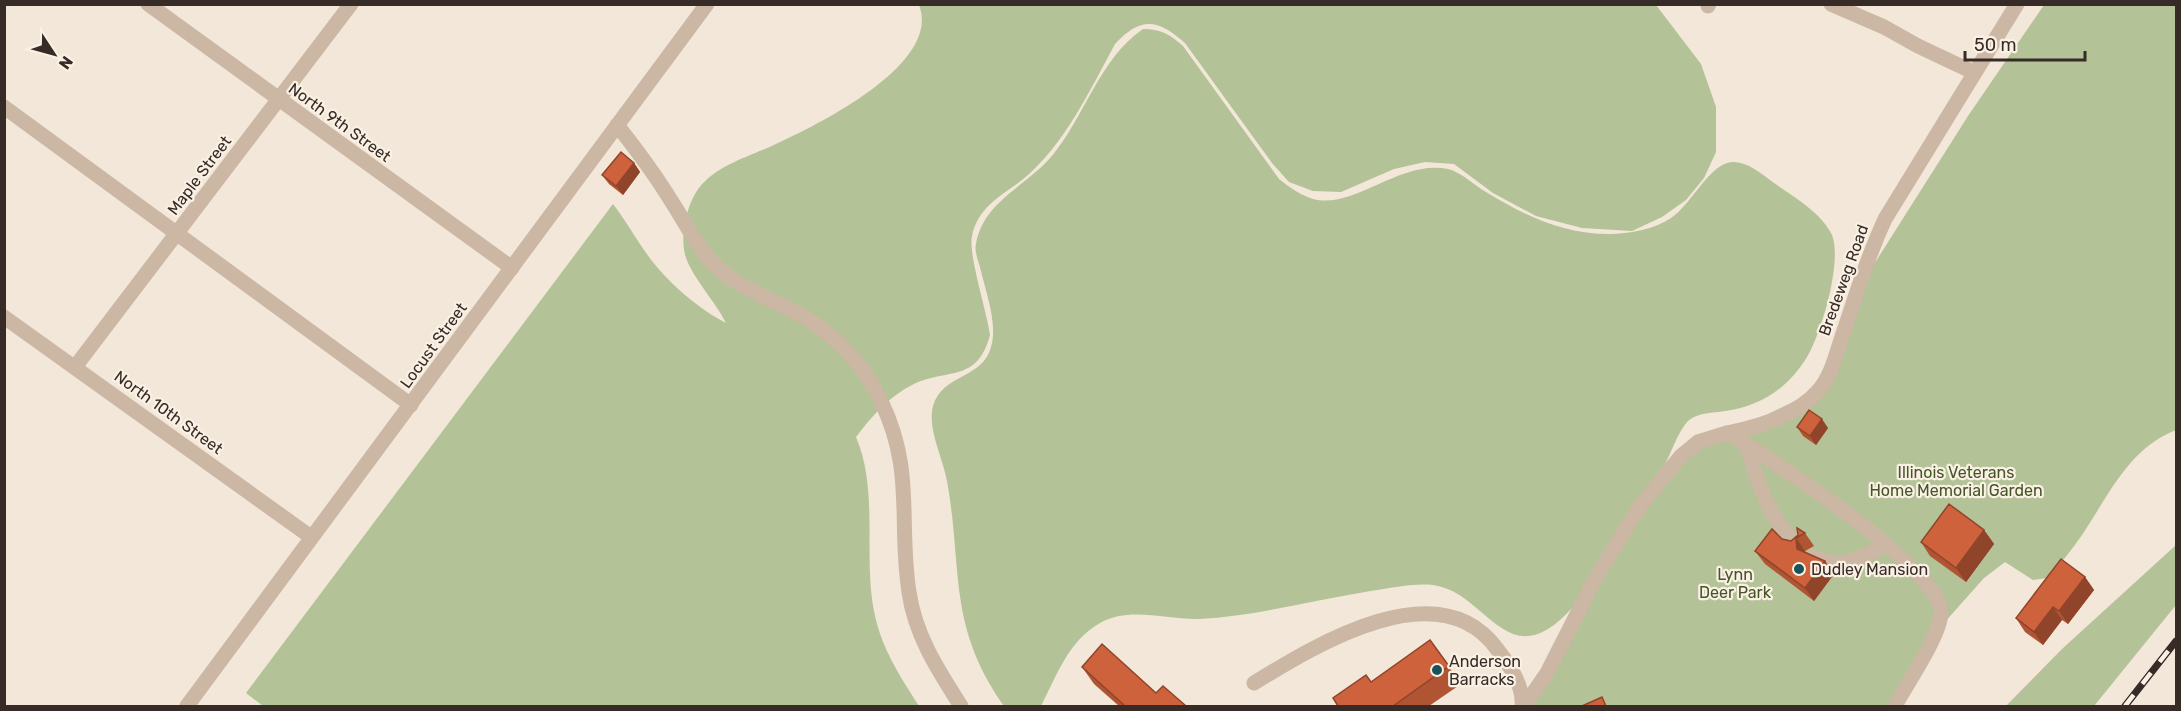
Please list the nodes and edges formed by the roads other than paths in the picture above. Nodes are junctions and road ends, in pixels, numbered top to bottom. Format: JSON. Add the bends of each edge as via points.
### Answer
{"nodes":[{"id":1,"x":148,"y":4,"type":"edge"},
{"id":2,"x":351,"y":4,"type":"edge"},
{"id":3,"x":707,"y":4,"type":"edge"},
{"id":4,"x":1831,"y":4,"type":"edge"},
{"id":5,"x":2017,"y":4,"type":"edge"},
{"id":6,"x":1973,"y":72,"type":"junction"},
{"id":7,"x":279,"y":100,"type":"junction"},
{"id":8,"x":4,"y":107,"type":"edge"},
{"id":9,"x":617,"y":125,"type":"junction"},
{"id":10,"x":178,"y":232,"type":"junction"},
{"id":11,"x":512,"y":268,"type":"junction"},
{"id":12,"x":4,"y":317,"type":"edge"},
{"id":13,"x":75,"y":367,"type":"junction"},
{"id":14,"x":411,"y":405,"type":"junction"},
{"id":15,"x":1727,"y":433,"type":"junction"},
{"id":16,"x":1746,"y":444,"type":"junction"},
{"id":17,"x":311,"y":537,"type":"junction"},
{"id":18,"x":1798,"y":545,"type":"edge"},
{"id":19,"x":1886,"y":545,"type":"junction"},
{"id":20,"x":1814,"y":556,"type":"edge"},
{"id":21,"x":1254,"y":682,"type":"dead end"},
{"id":22,"x":187,"y":706,"type":"edge"},
{"id":23,"x":961,"y":706,"type":"edge"},
{"id":24,"x":1523,"y":706,"type":"edge"},
{"id":25,"x":1895,"y":706,"type":"edge"}],
"edges":[{"from":1,"to":7,"type":"street","name":"North 9th Street"},
{"from":2,"to":7,"type":"street","name":"Maple Street"},
{"from":3,"to":9,"type":"street","name":"Locust Street"},
{"from":4,"to":6,"type":"street"},
{"from":5,"to":6,"type":"street","name":"Bredeweg Road"},
{"from":6,"to":15,"type":"street","name":"Bredeweg Road","via":[[1885,219],[1828,376],[1806,402],[1791,412]]},
{"from":7,"to":10,"type":"street","name":"Maple Street"},
{"from":7,"to":11,"type":"street","name":"North 9th Street"},
{"from":8,"to":10,"type":"street"},
{"from":9,"to":11,"type":"street","name":"Locust Street"},
{"from":9,"to":23,"type":"street","via":[[713,264],[730,278],[828,334],[866,375],[880,398],[891,422],[903,471],[913,613],[931,660]]},
{"from":10,"to":13,"type":"street","name":"Maple Street"},
{"from":10,"to":14,"type":"street"},
{"from":11,"to":14,"type":"street","name":"Locust Street"},
{"from":12,"to":13,"type":"street","name":"North 10th Street"},
{"from":13,"to":17,"type":"street","name":"North 10th Street"},
{"from":14,"to":17,"type":"street","name":"Locust Street"},
{"from":15,"to":16,"type":"street"},
{"from":15,"to":24,"type":"street","name":"Bredeweg Road","via":[[1698,442],[1681,456],[1647,498],[1609,554],[1547,674]]},
{"from":16,"to":18,"type":"street","via":[[1770,512]]},
{"from":16,"to":19,"type":"street"},
{"from":17,"to":22,"type":"street","name":"Locust Street"},
{"from":19,"to":20,"type":"street","via":[[1851,562],[1836,564]]},
{"from":19,"to":25,"type":"street","via":[[1934,591],[1941,611],[1935,633]]},
{"from":21,"to":24,"type":"street","via":[[1340,636],[1413,614],[1435,613],[1467,621],[1492,641],[1519,688]]}]}
